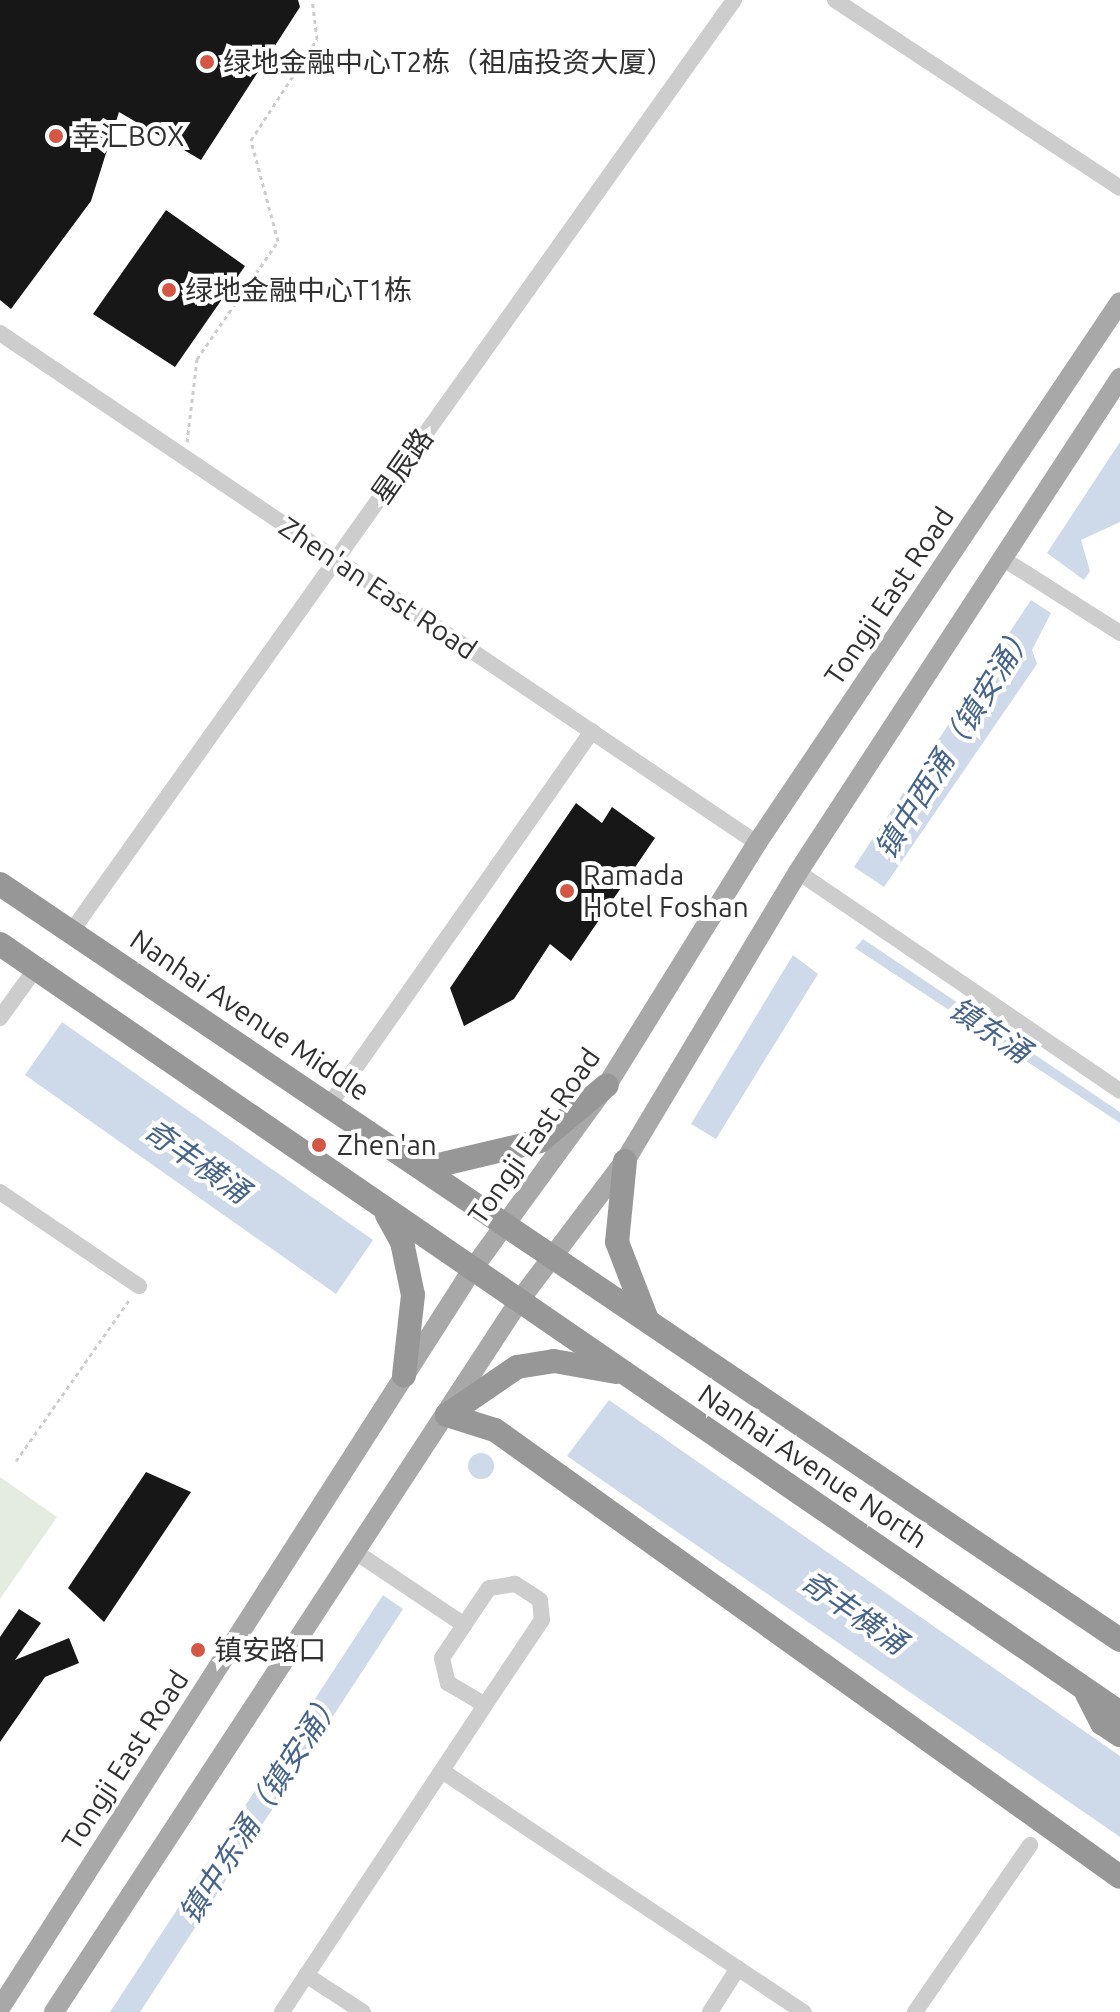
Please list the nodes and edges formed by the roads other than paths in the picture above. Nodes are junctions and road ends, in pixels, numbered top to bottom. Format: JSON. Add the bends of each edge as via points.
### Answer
{"nodes":[{"id":1,"x":734,"y":0,"type":"edge"},
{"id":2,"x":835,"y":0,"type":"edge"},
{"id":3,"x":1120,"y":188,"type":"edge"},
{"id":4,"x":1120,"y":302,"type":"edge"},
{"id":5,"x":0,"y":333,"type":"edge"},
{"id":6,"x":1120,"y":378,"type":"edge"},
{"id":7,"x":1002,"y":558,"type":"junction"},
{"id":8,"x":336,"y":559,"type":"junction"},
{"id":9,"x":1120,"y":633,"type":"edge"},
{"id":10,"x":592,"y":731,"type":"junction"},
{"id":11,"x":757,"y":843,"type":"junction"},
{"id":12,"x":798,"y":872,"type":"junction"},
{"id":13,"x":0,"y":884,"type":"edge"},
{"id":14,"x":71,"y":932,"type":"junction"},
{"id":15,"x":0,"y":944,"type":"edge"},
{"id":16,"x":36,"y":968,"type":"junction"},
{"id":17,"x":0,"y":1018,"type":"edge"},
{"id":18,"x":607,"y":1085,"type":"junction"},
{"id":19,"x":1120,"y":1091,"type":"edge"},
{"id":20,"x":330,"y":1104,"type":"junction"},
{"id":21,"x":625,"y":1161,"type":"junction"},
{"id":22,"x":426,"y":1168,"type":"junction"},
{"id":23,"x":0,"y":1192,"type":"edge"},
{"id":24,"x":384,"y":1210,"type":"junction"},
{"id":25,"x":508,"y":1221,"type":"junction"},
{"id":26,"x":555,"y":1254,"type":"junction"},
{"id":27,"x":472,"y":1270,"type":"junction"},
{"id":28,"x":139,"y":1286,"type":"road end"},
{"id":29,"x":519,"y":1301,"type":"junction"},
{"id":30,"x":646,"y":1317,"type":"junction"},
{"id":31,"x":625,"y":1374,"type":"junction"},
{"id":32,"x":404,"y":1375,"type":"junction"},
{"id":33,"x":447,"y":1415,"type":"junction"},
{"id":34,"x":357,"y":1553,"type":"junction"},
{"id":35,"x":464,"y":1625,"type":"junction"},
{"id":36,"x":1120,"y":1640,"type":"edge"},
{"id":37,"x":1084,"y":1689,"type":"junction"},
{"id":38,"x":485,"y":1705,"type":"junction"},
{"id":39,"x":1120,"y":1713,"type":"edge"},
{"id":40,"x":1120,"y":1735,"type":"edge"},
{"id":41,"x":442,"y":1771,"type":"junction"},
{"id":42,"x":1030,"y":1845,"type":"dead end"},
{"id":43,"x":1120,"y":1877,"type":"edge"},
{"id":44,"x":738,"y":1968,"type":"junction"},
{"id":45,"x":306,"y":1975,"type":"junction"},
{"id":46,"x":0,"y":2008,"type":"edge"},
{"id":47,"x":54,"y":2012,"type":"edge"},
{"id":48,"x":282,"y":2012,"type":"edge"},
{"id":49,"x":363,"y":2012,"type":"edge"},
{"id":50,"x":710,"y":2012,"type":"edge"},
{"id":51,"x":804,"y":2012,"type":"edge"},
{"id":52,"x":915,"y":2012,"type":"edge"}],
"edges":[{"from":1,"to":8,"type":"street","name":"星辰路"},
{"from":2,"to":3,"type":"street"},
{"from":4,"to":11,"type":"main road","name":"Tongji East Road"},
{"from":5,"to":8,"type":"street","name":"Zhen'an East Road"},
{"from":6,"to":7,"type":"main road"},
{"from":7,"to":9,"type":"street"},
{"from":7,"to":12,"type":"main road"},
{"from":8,"to":10,"type":"street","name":"Zhen'an East Road"},
{"from":8,"to":14,"type":"street","name":"星辰路"},
{"from":10,"to":11,"type":"street","name":"Zhen'an East Road"},
{"from":10,"to":20,"type":"street"},
{"from":11,"to":18,"type":"main road","name":"Tongji East Road"},
{"from":12,"to":19,"type":"street"},
{"from":12,"to":21,"type":"main road"},
{"from":13,"to":14,"type":"highway","name":"Nanhai Avenue Middle"},
{"from":14,"to":20,"type":"highway","name":"Nanhai Avenue Middle"},
{"from":15,"to":16,"type":"highway"},
{"from":16,"to":17,"type":"street"},
{"from":16,"to":24,"type":"highway"},
{"from":18,"to":22,"type":"highway","via":[[540,1141]]},
{"from":18,"to":25,"type":"main road","name":"Tongji East Road"},
{"from":20,"to":22,"type":"highway","name":"Nanhai Avenue Middle"},
{"from":21,"to":26,"type":"main road"},
{"from":21,"to":30,"type":"highway","via":[[617,1242]]},
{"from":22,"to":25,"type":"highway","name":"Nanhai Avenue Middle"},
{"from":23,"to":28,"type":"street"},
{"from":24,"to":27,"type":"highway"},
{"from":24,"to":32,"type":"highway","via":[[402,1242],[413,1295]]},
{"from":25,"to":26,"type":"highway","name":"Nanhai Avenue North"},
{"from":25,"to":27,"type":"main road","name":"Tongji East Road"},
{"from":26,"to":29,"type":"main road"},
{"from":26,"to":30,"type":"highway","name":"Nanhai Avenue North"},
{"from":27,"to":29,"type":"highway","name":"Nanhai Avenue North"},
{"from":27,"to":32,"type":"main road","name":"Tongji East Road"},
{"from":29,"to":31,"type":"highway","name":"Nanhai Avenue North"},
{"from":29,"to":33,"type":"main road"},
{"from":30,"to":36,"type":"highway","name":"Nanhai Avenue North"},
{"from":31,"to":33,"type":"highway","via":[[554,1361],[517,1367]]},
{"from":31,"to":37,"type":"highway","name":"Nanhai Avenue North"},
{"from":32,"to":46,"type":"main road","name":"Tongji East Road"},
{"from":33,"to":34,"type":"main road"},
{"from":33,"to":43,"type":"highway","via":[[495,1430]]},
{"from":34,"to":35,"type":"street"},
{"from":34,"to":47,"type":"main road"},
{"from":35,"to":38,"type":"street","via":[[442,1658],[448,1683]]},
{"from":35,"to":38,"type":"street","via":[[489,1588],[515,1584],[540,1600],[542,1620]]},
{"from":37,"to":39,"type":"highway","name":"Nanhai Avenue North"},
{"from":37,"to":40,"type":"highway","via":[[1102,1723]]},
{"from":38,"to":41,"type":"street"},
{"from":41,"to":44,"type":"street"},
{"from":41,"to":45,"type":"street"},
{"from":42,"to":52,"type":"street"},
{"from":44,"to":50,"type":"street"},
{"from":44,"to":51,"type":"street"},
{"from":45,"to":48,"type":"street"},
{"from":45,"to":49,"type":"street"}]}
